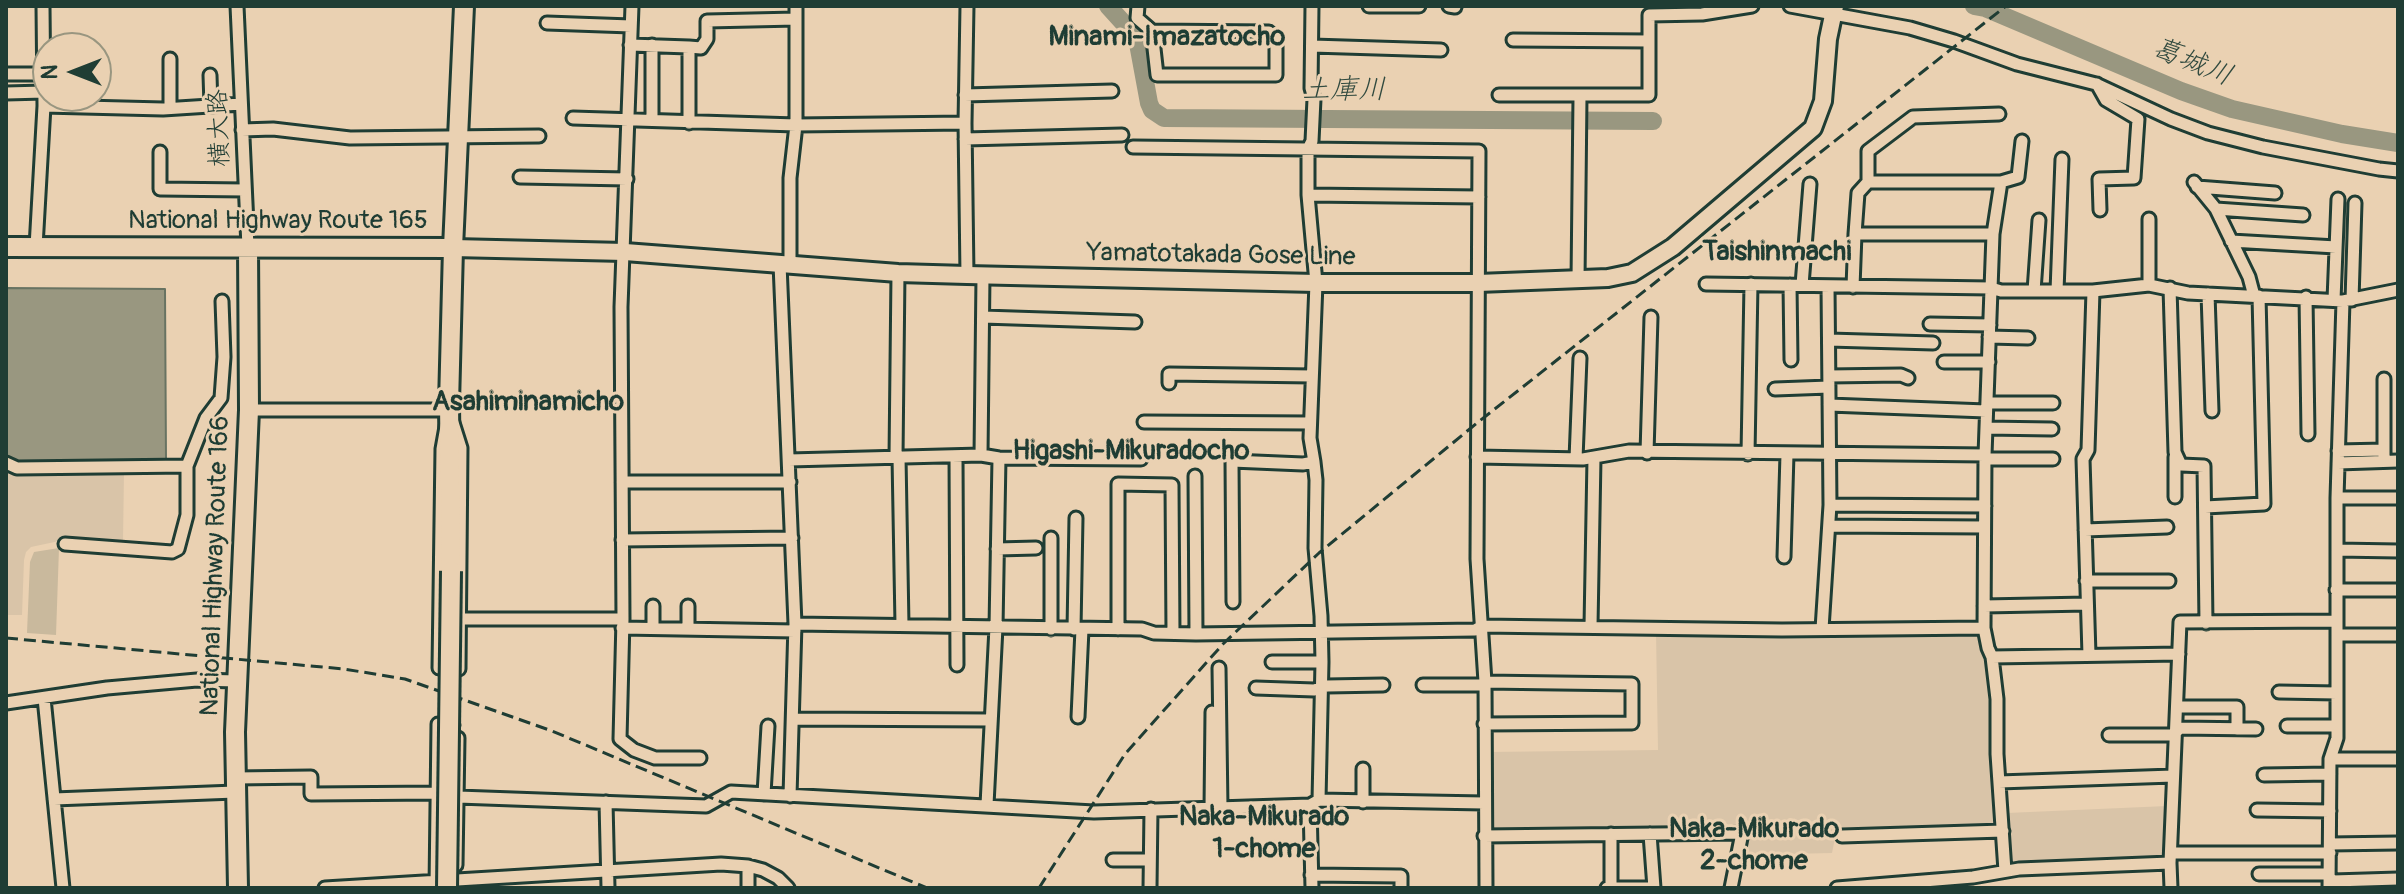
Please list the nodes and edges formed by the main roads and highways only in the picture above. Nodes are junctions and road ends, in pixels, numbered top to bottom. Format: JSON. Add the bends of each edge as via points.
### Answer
{"nodes":[{"id":1,"x":464,"y":6,"type":"edge"},
{"id":2,"x":1834,"y":10,"type":"edge"},
{"id":3,"x":6,"y":247,"type":"edge"},
{"id":4,"x":248,"y":247,"type":"junction"},
{"id":5,"x":453,"y":248,"type":"junction"},
{"id":6,"x":446,"y":885,"type":"edge"},
{"id":7,"x":238,"y":888,"type":"edge"}],
"edges":[{"from":1,"to":5,"type":"highway","name":"National Highway Route 165"},
{"from":2,"to":5,"type":"main road","name":"Yamatotakada Gose Line","via":[[1823,101],[1813,128],[1673,247],[1639,269],[1608,278],[1316,283],[975,276],[625,252]]},
{"from":3,"to":4,"type":"highway","name":"National Highway Route 165"},
{"from":4,"to":5,"type":"highway","name":"National Highway Route 165"},
{"from":4,"to":7,"type":"highway","name":"National Highway Route 166","via":[[249,410],[235,785]]},
{"from":5,"to":6,"type":"highway","bridge":true}]}
